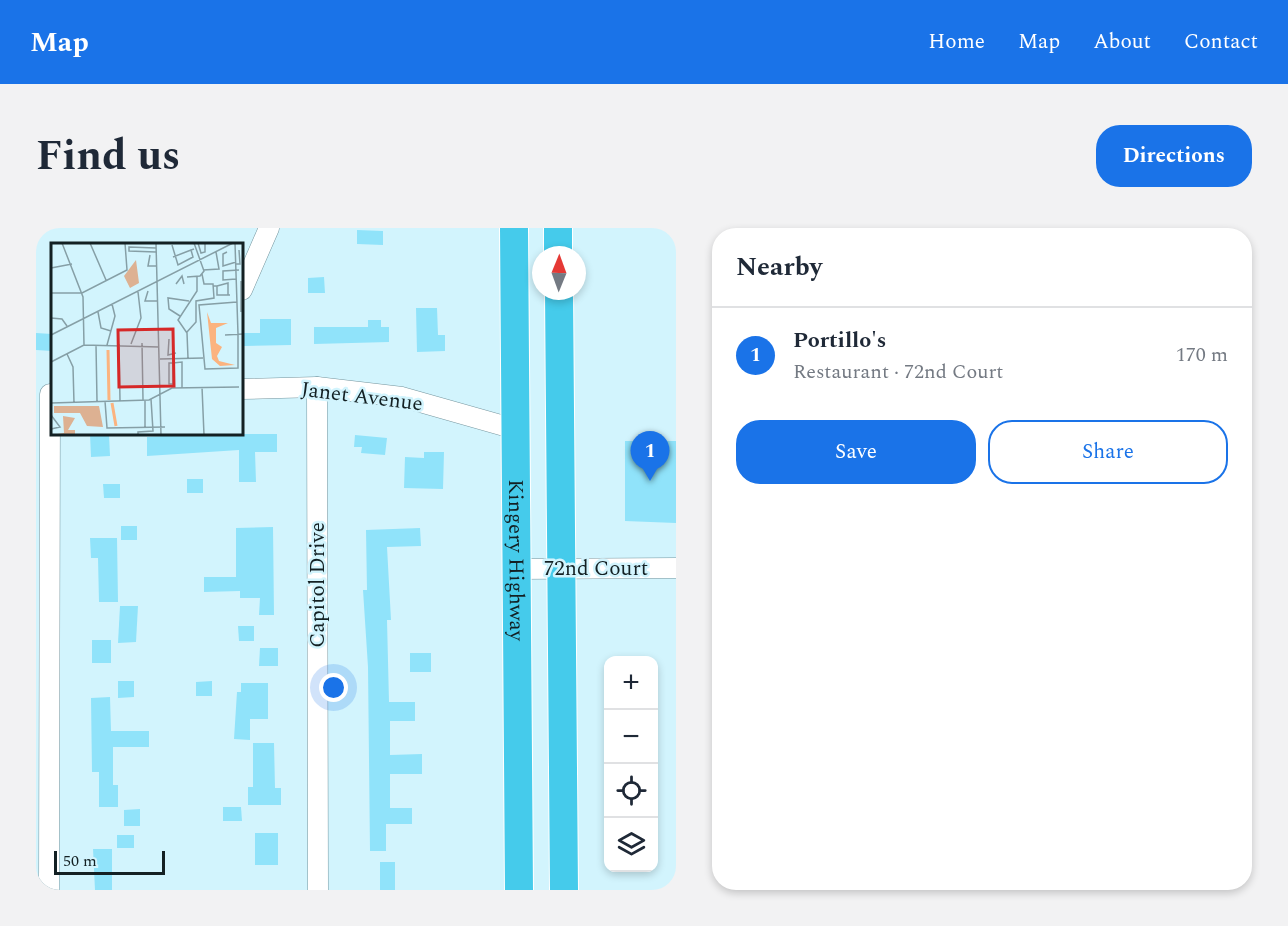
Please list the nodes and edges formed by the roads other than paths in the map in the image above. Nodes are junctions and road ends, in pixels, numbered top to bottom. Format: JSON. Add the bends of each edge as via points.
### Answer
{"nodes":[{"id":1,"x":269,"y":228,"type":"edge"},
{"id":2,"x":514,"y":228,"type":"edge"},
{"id":3,"x":558,"y":228,"type":"edge"},
{"id":4,"x":558,"y":246,"type":"edge"},
{"id":5,"x":243,"y":288,"type":"edge"},
{"id":6,"x":559,"y":300,"type":"edge"},
{"id":7,"x":317,"y":387,"type":"junction"},
{"id":8,"x":243,"y":389,"type":"edge"},
{"id":9,"x":46,"y":394,"type":"edge"},
{"id":10,"x":515,"y":429,"type":"junction"},
{"id":11,"x":559,"y":568,"type":"junction"},
{"id":12,"x":676,"y":568,"type":"edge"},
{"id":13,"x":517,"y":569,"type":"junction"},
{"id":14,"x":565,"y":888,"type":"edge"},
{"id":15,"x":49,"y":890,"type":"edge"},
{"id":16,"x":318,"y":890,"type":"edge"},
{"id":17,"x":519,"y":890,"type":"edge"}],
"edges":[{"from":1,"to":5,"type":"street"},
{"from":2,"to":10,"type":"highway","name":"Kingery Highway"},
{"from":3,"to":4,"type":"highway"},
{"from":6,"to":11,"type":"highway","name":"Kingery Highway"},
{"from":7,"to":8,"type":"street","name":"Janet Avenue"},
{"from":7,"to":10,"type":"street","name":"Janet Avenue","via":[[402,397]]},
{"from":7,"to":16,"type":"street","name":"Capitol Drive"},
{"from":9,"to":15,"type":"street"},
{"from":10,"to":13,"type":"highway","name":"Kingery Highway"},
{"from":11,"to":12,"type":"street","name":"72nd Court"},
{"from":11,"to":13,"type":"street","name":"72nd Court"},
{"from":11,"to":14,"type":"highway","name":"Kingery Highway"},
{"from":13,"to":17,"type":"highway","name":"Kingery Highway"}]}
